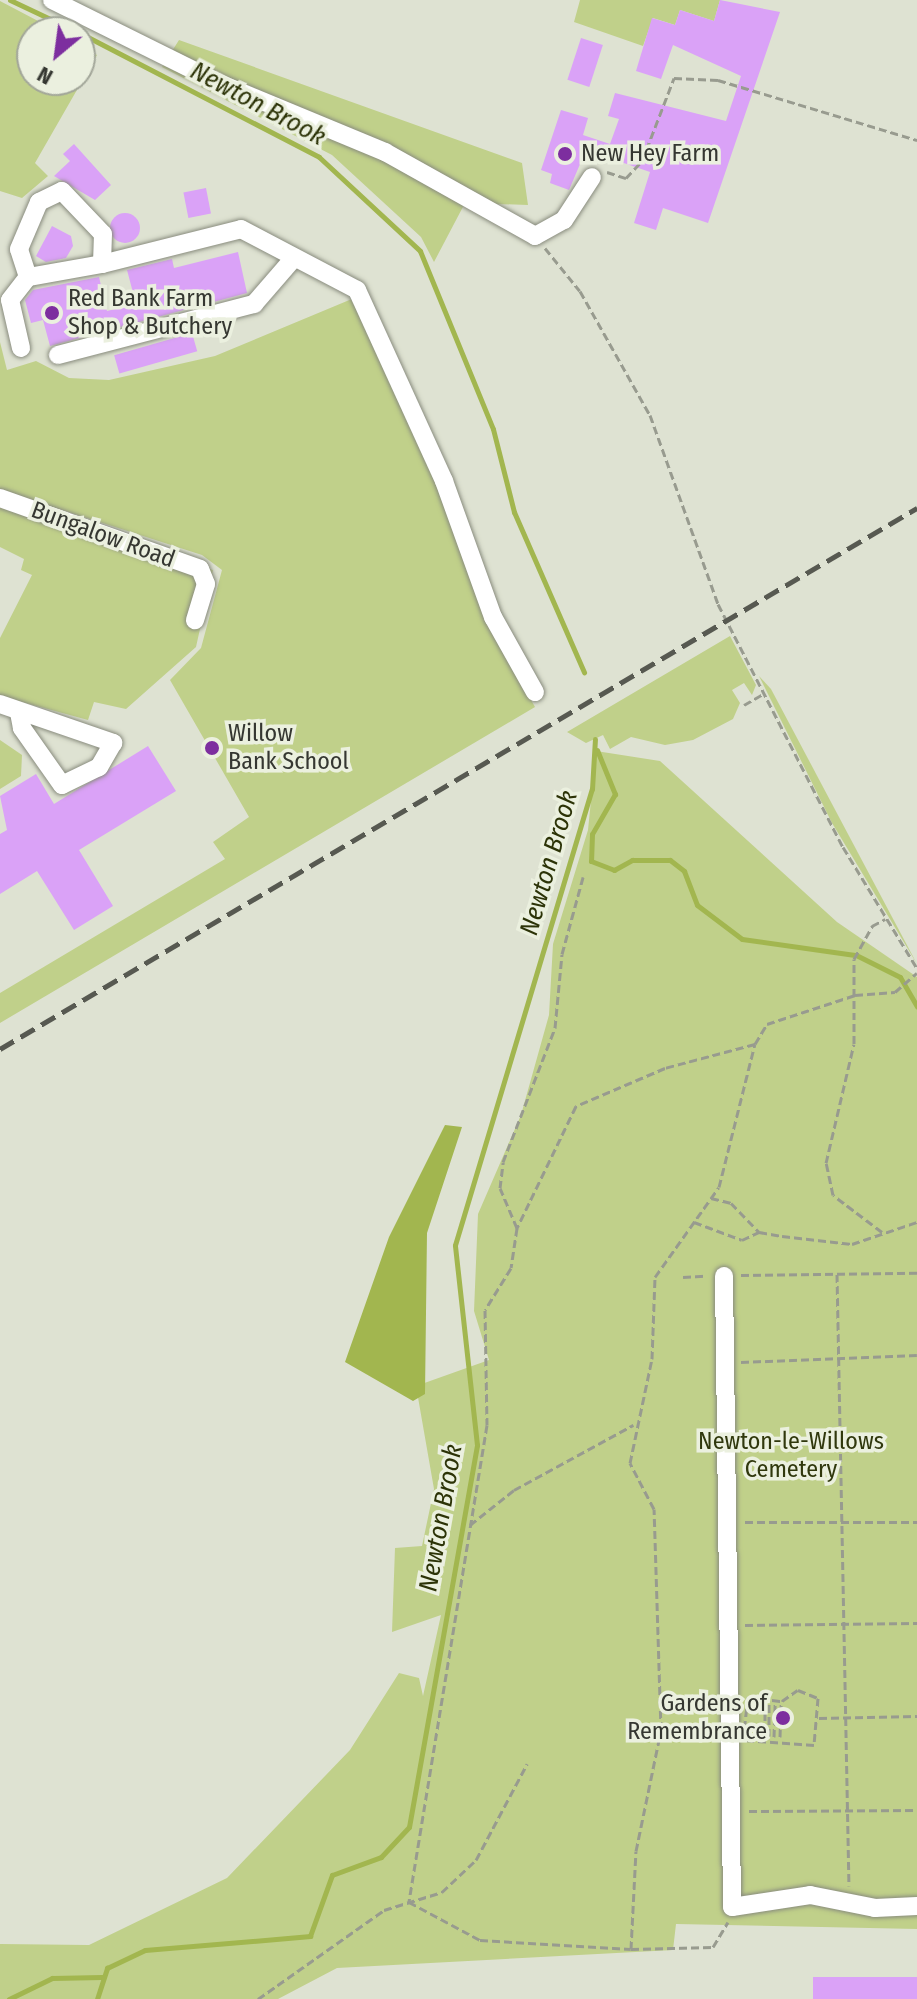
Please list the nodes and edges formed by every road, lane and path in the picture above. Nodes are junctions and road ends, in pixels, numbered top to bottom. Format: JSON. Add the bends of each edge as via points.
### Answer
{"nodes":[{"id":1,"x":52,"y":0,"type":"edge"},
{"id":2,"x":917,"y":140,"type":"edge"},
{"id":3,"x":592,"y":177,"type":"joint"},
{"id":4,"x":535,"y":236,"type":"junction"},
{"id":5,"x":9,"y":257,"type":"edge"},
{"id":6,"x":293,"y":259,"type":"junction"},
{"id":7,"x":102,"y":264,"type":"junction"},
{"id":8,"x":28,"y":277,"type":"junction"},
{"id":9,"x":21,"y":348,"type":"dead end"},
{"id":10,"x":58,"y":355,"type":"dead end"},
{"id":11,"x":0,"y":498,"type":"edge"},
{"id":12,"x":195,"y":620,"type":"dead end"},
{"id":13,"x":535,"y":692,"type":"dead end"},
{"id":14,"x":763,"y":694,"type":"junction"},
{"id":15,"x":0,"y":704,"type":"edge"},
{"id":16,"x":744,"y":705,"type":"dead end"},
{"id":17,"x":19,"y":712,"type":"junction"},
{"id":18,"x":583,"y":877,"type":"dead end"},
{"id":19,"x":885,"y":919,"type":"junction"},
{"id":20,"x":916,"y":972,"type":"edge"},
{"id":21,"x":855,"y":995,"type":"junction"},
{"id":22,"x":755,"y":1044,"type":"junction"},
{"id":23,"x":711,"y":1198,"type":"junction"},
{"id":24,"x":694,"y":1222,"type":"junction"},
{"id":25,"x":917,"y":1222,"type":"edge"},
{"id":26,"x":517,"y":1228,"type":"junction"},
{"id":27,"x":759,"y":1232,"type":"junction"},
{"id":28,"x":882,"y":1232,"type":"junction"},
{"id":29,"x":917,"y":1273,"type":"edge"},
{"id":30,"x":837,"y":1274,"type":"junction"},
{"id":31,"x":724,"y":1276,"type":"junction"},
{"id":32,"x":683,"y":1277,"type":"dead end"},
{"id":33,"x":917,"y":1355,"type":"edge"},
{"id":34,"x":839,"y":1357,"type":"junction"},
{"id":35,"x":725,"y":1362,"type":"junction"},
{"id":36,"x":633,"y":1425,"type":"junction"},
{"id":37,"x":842,"y":1521,"type":"junction"},
{"id":38,"x":727,"y":1522,"type":"junction"},
{"id":39,"x":917,"y":1522,"type":"edge"},
{"id":40,"x":469,"y":1526,"type":"junction"},
{"id":41,"x":917,"y":1623,"type":"edge"},
{"id":42,"x":728,"y":1625,"type":"junction"},
{"id":43,"x":844,"y":1625,"type":"junction"},
{"id":44,"x":770,"y":1700,"type":"junction"},
{"id":45,"x":782,"y":1701,"type":"junction"},
{"id":46,"x":917,"y":1716,"type":"edge"},
{"id":47,"x":847,"y":1717,"type":"junction"},
{"id":48,"x":819,"y":1718,"type":"junction"},
{"id":49,"x":769,"y":1737,"type":"junction"},
{"id":50,"x":780,"y":1737,"type":"junction"},
{"id":51,"x":527,"y":1764,"type":"dead end"},
{"id":52,"x":848,"y":1810,"type":"junction"},
{"id":53,"x":917,"y":1810,"type":"edge"},
{"id":54,"x":729,"y":1812,"type":"junction"},
{"id":55,"x":409,"y":1902,"type":"junction"},
{"id":56,"x":849,"y":1902,"type":"junction"},
{"id":57,"x":917,"y":1906,"type":"edge"},
{"id":58,"x":732,"y":1907,"type":"junction"},
{"id":59,"x":631,"y":1949,"type":"junction"},
{"id":60,"x":258,"y":1999,"type":"edge"}],
"edges":[{"from":1,"to":4,"type":"street","via":[[221,84],[385,152]]},
{"from":2,"to":3,"type":"path","via":[[718,80],[674,78],[642,161],[626,178],[596,169]]},
{"from":3,"to":4,"type":"street","via":[[564,220]]},
{"from":4,"to":14,"type":"path","via":[[580,291],[650,415],[706,575]]},
{"from":5,"to":7,"type":"street","via":[[39,202],[62,191],[103,234]]},
{"from":5,"to":8,"type":"street"},
{"from":6,"to":7,"type":"street","via":[[241,229]]},
{"from":6,"to":10,"type":"street","via":[[254,304]]},
{"from":6,"to":13,"type":"street","via":[[351,286],[371,307],[493,617]]},
{"from":7,"to":8,"type":"street"},
{"from":8,"to":9,"type":"street","via":[[10,300]]},
{"from":11,"to":12,"type":"street","name":"Bungalow Road","via":[[200,569],[206,584]]},
{"from":14,"to":16,"type":"path"},
{"from":14,"to":19,"type":"path"},
{"from":15,"to":17,"type":"street"},
{"from":17,"to":17,"type":"street","via":[[59,725],[113,743],[99,767],[62,785],[22,728]]},
{"from":18,"to":26,"type":"path","via":[[562,954],[555,1028],[503,1162],[500,1188]]},
{"from":19,"to":20,"type":"path"},
{"from":19,"to":21,"type":"path","via":[[860,945]]},
{"from":20,"to":21,"type":"path","via":[[895,992]]},
{"from":21,"to":22,"type":"path","via":[[819,1012],[774,1016]]},
{"from":21,"to":28,"type":"path","via":[[854,1044],[827,1179],[844,1206]]},
{"from":22,"to":23,"type":"path","via":[[744,1105]]},
{"from":22,"to":26,"type":"path","via":[[665,1068],[576,1106]]},
{"from":23,"to":24,"type":"path"},
{"from":23,"to":27,"type":"path","via":[[731,1203]]},
{"from":24,"to":27,"type":"path","via":[[742,1240]]},
{"from":24,"to":36,"type":"path","via":[[655,1277],[652,1359]]},
{"from":25,"to":28,"type":"path"},
{"from":26,"to":40,"type":"path","via":[[511,1268],[485,1310],[487,1425]]},
{"from":27,"to":28,"type":"path","via":[[852,1244]]},
{"from":29,"to":30,"type":"path"},
{"from":30,"to":31,"type":"path"},
{"from":30,"to":34,"type":"path"},
{"from":31,"to":32,"type":"path"},
{"from":31,"to":35,"type":"street"},
{"from":33,"to":34,"type":"path"},
{"from":34,"to":35,"type":"path"},
{"from":34,"to":37,"type":"path"},
{"from":35,"to":38,"type":"street"},
{"from":36,"to":40,"type":"path","via":[[514,1490]]},
{"from":36,"to":59,"type":"path","via":[[630,1463],[654,1509],[661,1730],[636,1851]]},
{"from":37,"to":38,"type":"path"},
{"from":37,"to":39,"type":"path"},
{"from":37,"to":43,"type":"path"},
{"from":38,"to":42,"type":"street"},
{"from":40,"to":55,"type":"path"},
{"from":41,"to":43,"type":"path"},
{"from":42,"to":43,"type":"path"},
{"from":42,"to":54,"type":"street"},
{"from":43,"to":47,"type":"path"},
{"from":44,"to":45,"type":"path"},
{"from":44,"to":49,"type":"path"},
{"from":44,"to":49,"type":"path"},
{"from":44,"to":49,"type":"path","via":[[742,1704],[743,1740]]},
{"from":45,"to":48,"type":"path","via":[[809,1690]]},
{"from":45,"to":50,"type":"path"},
{"from":46,"to":47,"type":"path"},
{"from":47,"to":48,"type":"path"},
{"from":47,"to":52,"type":"path"},
{"from":48,"to":50,"type":"path","via":[[814,1745],[787,1745]]},
{"from":49,"to":50,"type":"path"},
{"from":51,"to":55,"type":"path","via":[[476,1860],[442,1892]]},
{"from":52,"to":53,"type":"path"},
{"from":52,"to":54,"type":"path"},
{"from":52,"to":56,"type":"path"},
{"from":54,"to":58,"type":"street"},
{"from":55,"to":59,"type":"path","via":[[480,1940]]},
{"from":55,"to":60,"type":"path","via":[[384,1910]]},
{"from":56,"to":57,"type":"street"},
{"from":56,"to":58,"type":"street","via":[[810,1895]]},
{"from":58,"to":59,"type":"path","via":[[713,1947]]}]}
